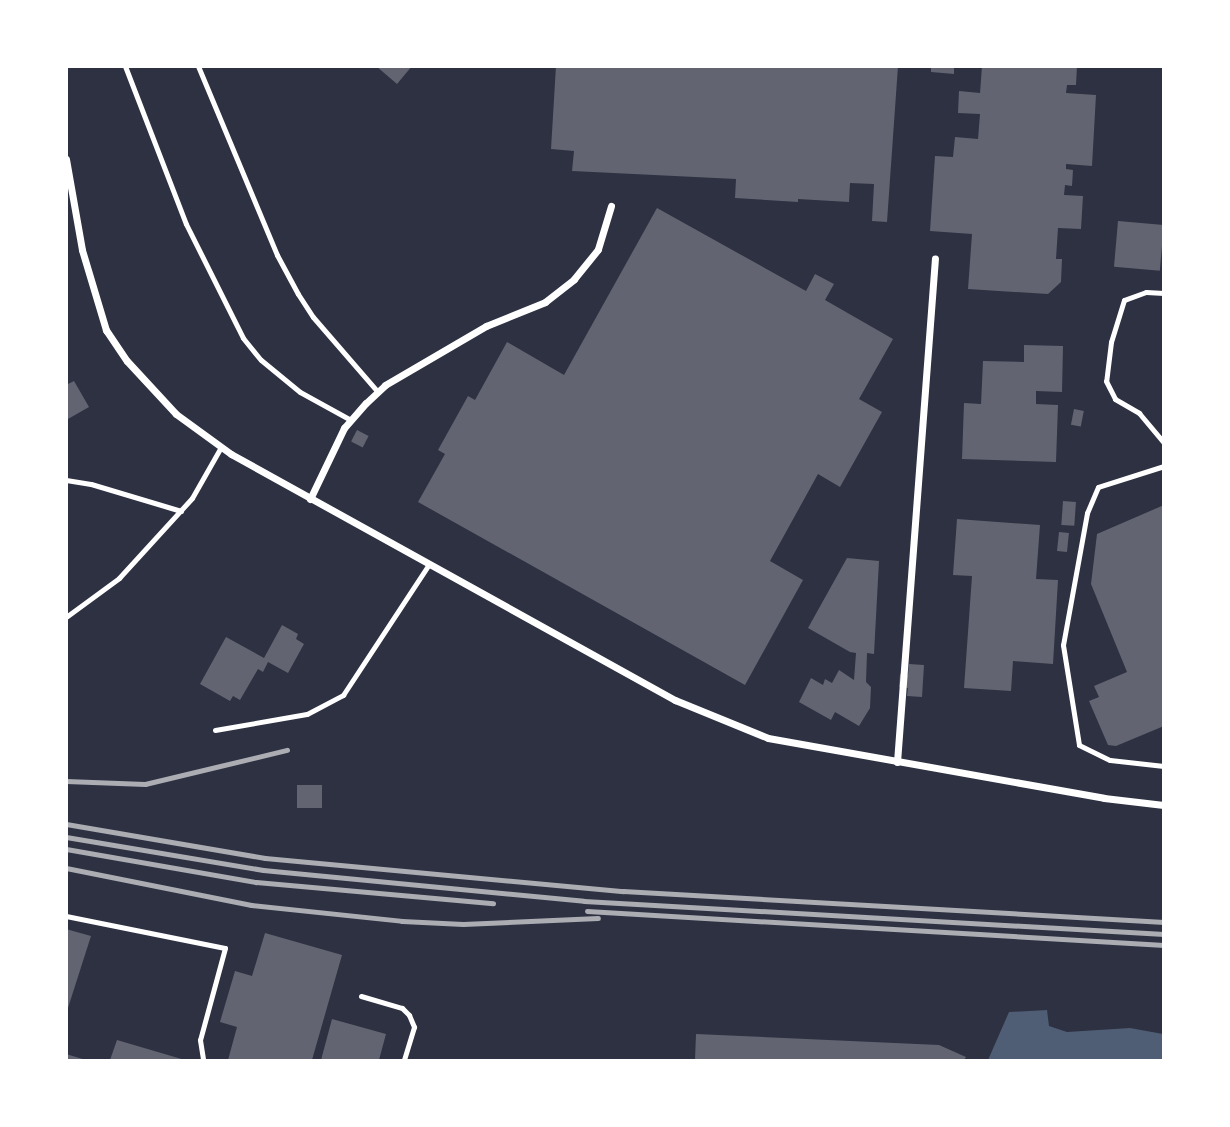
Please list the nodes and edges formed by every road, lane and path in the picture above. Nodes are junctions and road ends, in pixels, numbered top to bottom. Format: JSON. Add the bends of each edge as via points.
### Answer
{"nodes":[{"id":1,"x":125,"y":66,"type":"edge"},
{"id":2,"x":198,"y":66,"type":"edge"},
{"id":3,"x":66,"y":159,"type":"edge"},
{"id":4,"x":611,"y":206,"type":"dead end"},
{"id":5,"x":935,"y":258,"type":"dead end"},
{"id":6,"x":1164,"y":293,"type":"edge"},
{"id":7,"x":377,"y":392,"type":"junction"},
{"id":8,"x":351,"y":420,"type":"junction"},
{"id":9,"x":1164,"y":443,"type":"edge"},
{"id":10,"x":221,"y":447,"type":"junction"},
{"id":11,"x":1164,"y":466,"type":"edge"},
{"id":12,"x":66,"y":480,"type":"edge"},
{"id":13,"x":310,"y":499,"type":"junction"},
{"id":14,"x":181,"y":511,"type":"junction"},
{"id":15,"x":429,"y":564,"type":"junction"},
{"id":16,"x":66,"y":617,"type":"edge"},
{"id":17,"x":215,"y":730,"type":"dead end"},
{"id":18,"x":897,"y":762,"type":"junction"},
{"id":19,"x":1164,"y":766,"type":"edge"},
{"id":20,"x":1164,"y":805,"type":"edge"},
{"id":21,"x":66,"y":916,"type":"edge"},
{"id":22,"x":361,"y":996,"type":"dead end"},
{"id":23,"x":203,"y":1060,"type":"edge"},
{"id":24,"x":404,"y":1060,"type":"edge"}],
"edges":[{"from":1,"to":8,"type":"lane","via":[[186,224],[243,338],[261,360],[300,392]]},
{"from":2,"to":7,"type":"lane","via":[[228,144],[298,294]]},
{"from":3,"to":10,"type":"street","via":[[82,250],[106,330],[127,361],[176,414]]},
{"from":4,"to":7,"type":"street","via":[[598,249],[574,279],[545,302],[486,326]]},
{"from":5,"to":18,"type":"street"},
{"from":6,"to":9,"type":"lane","via":[[1146,292],[1124,300],[1111,342],[1106,381],[1115,399],[1139,413]]},
{"from":7,"to":8,"type":"street"},
{"from":8,"to":13,"type":"street"},
{"from":10,"to":13,"type":"street"},
{"from":10,"to":14,"type":"lane"},
{"from":11,"to":19,"type":"lane","via":[[1098,487],[1087,513],[1063,645],[1079,745],[1111,760]]},
{"from":12,"to":14,"type":"lane"},
{"from":13,"to":15,"type":"street"},
{"from":14,"to":16,"type":"lane","via":[[119,578]]},
{"from":15,"to":17,"type":"lane","via":[[343,695],[307,714]]},
{"from":15,"to":18,"type":"street","via":[[687,705],[768,738]]},
{"from":18,"to":20,"type":"street"},
{"from":21,"to":23,"type":"lane","via":[[225,947],[200,1040]]},
{"from":22,"to":24,"type":"lane","via":[[402,1008],[409,1015],[414,1027]]}]}
